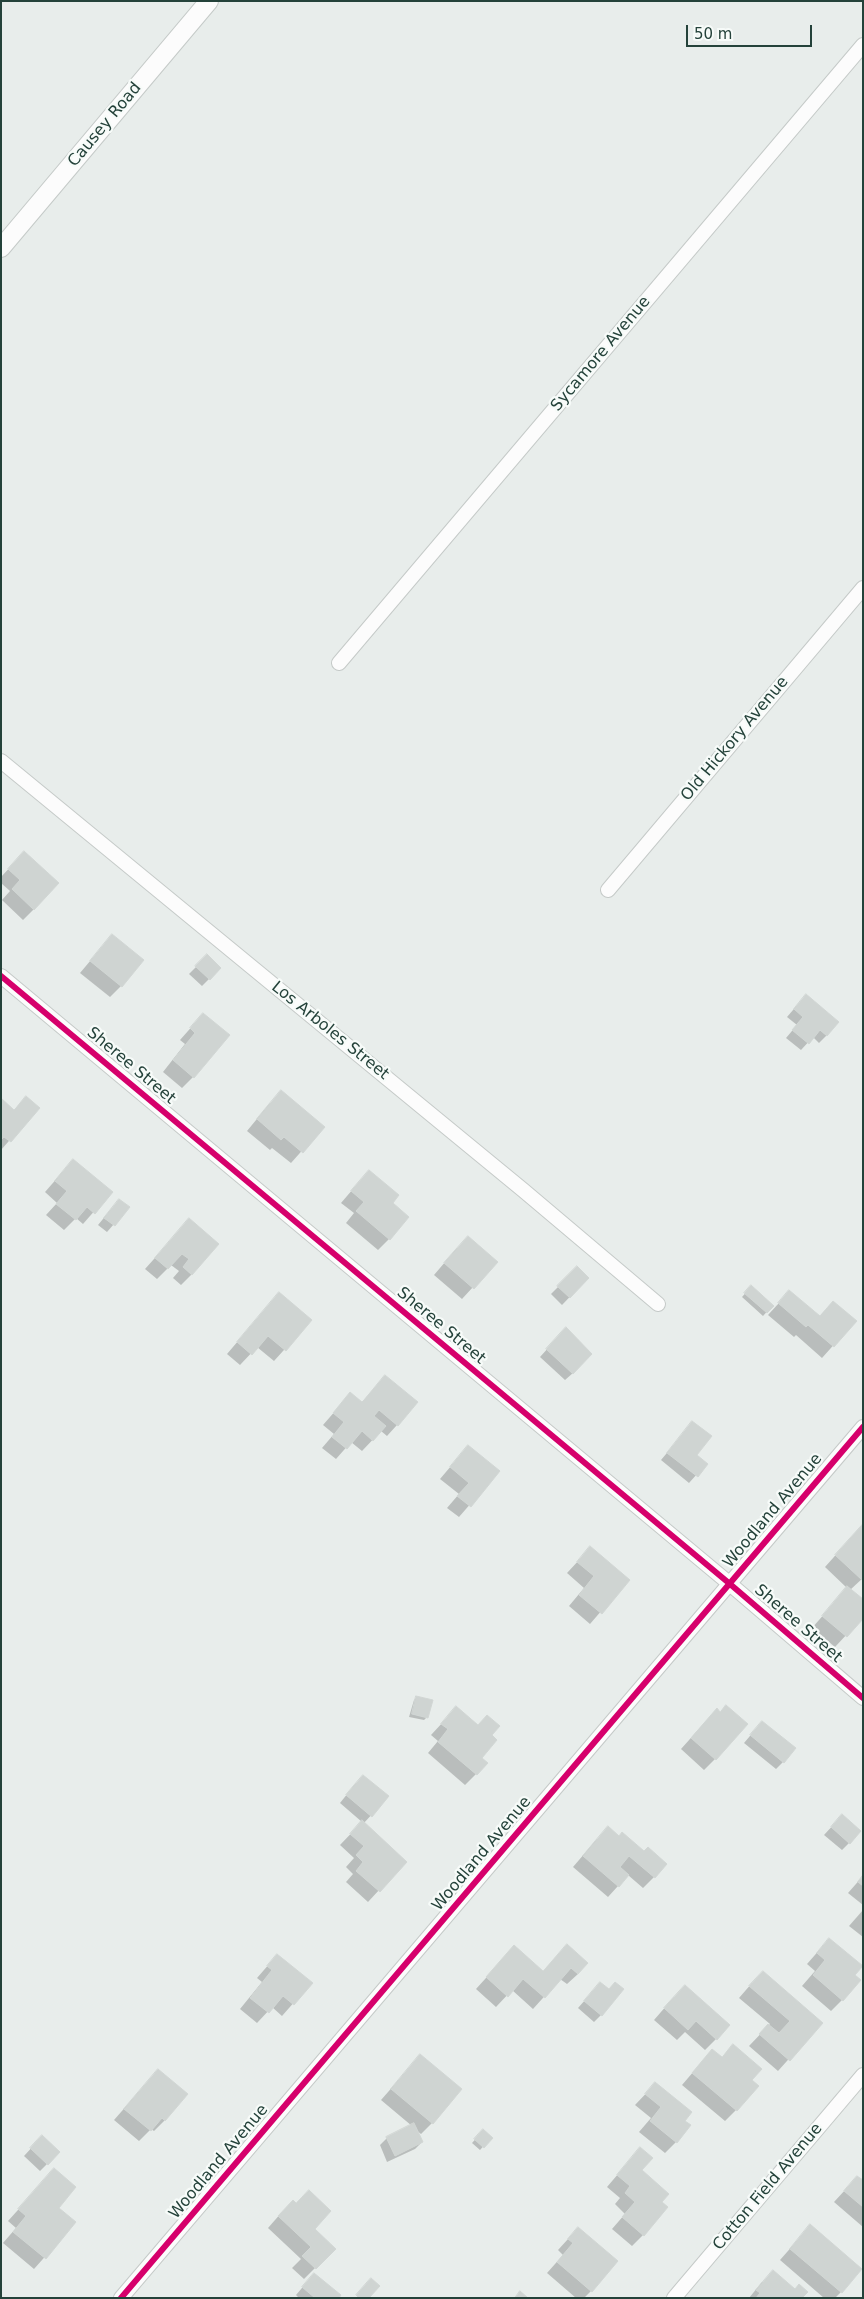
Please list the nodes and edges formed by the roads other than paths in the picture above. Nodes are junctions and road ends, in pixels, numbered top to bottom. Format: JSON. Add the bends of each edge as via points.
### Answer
{"nodes":[{"id":1,"x":210,"y":1,"type":"edge"},
{"id":2,"x":863,"y":45,"type":"edge"},
{"id":3,"x":1,"y":248,"type":"edge"},
{"id":4,"x":863,"y":588,"type":"edge"},
{"id":5,"x":339,"y":663,"type":"dead end"},
{"id":6,"x":1,"y":761,"type":"edge"},
{"id":7,"x":608,"y":890,"type":"dead end"},
{"id":8,"x":1,"y":976,"type":"edge"},
{"id":9,"x":658,"y":1304,"type":"dead end"},
{"id":10,"x":863,"y":1426,"type":"edge"},
{"id":11,"x":730,"y":1584,"type":"junction"},
{"id":12,"x":863,"y":1698,"type":"edge"},
{"id":13,"x":863,"y":2076,"type":"edge"},
{"id":14,"x":121,"y":2298,"type":"edge"},
{"id":15,"x":674,"y":2298,"type":"edge"}],
"edges":[{"from":1,"to":3,"type":"street","name":"Causey Road"},
{"from":2,"to":5,"type":"street","name":"Sycamore Avenue"},
{"from":4,"to":7,"type":"street","name":"Old Hickory Avenue"},
{"from":6,"to":9,"type":"street","name":"Los Arboles Street"},
{"from":8,"to":11,"type":"street","name":"Sheree Street"},
{"from":10,"to":11,"type":"street","name":"Woodland Avenue"},
{"from":11,"to":12,"type":"street","name":"Sheree Street"},
{"from":11,"to":14,"type":"street","name":"Woodland Avenue"},
{"from":13,"to":15,"type":"street","name":"Cotton Field Avenue"}]}
